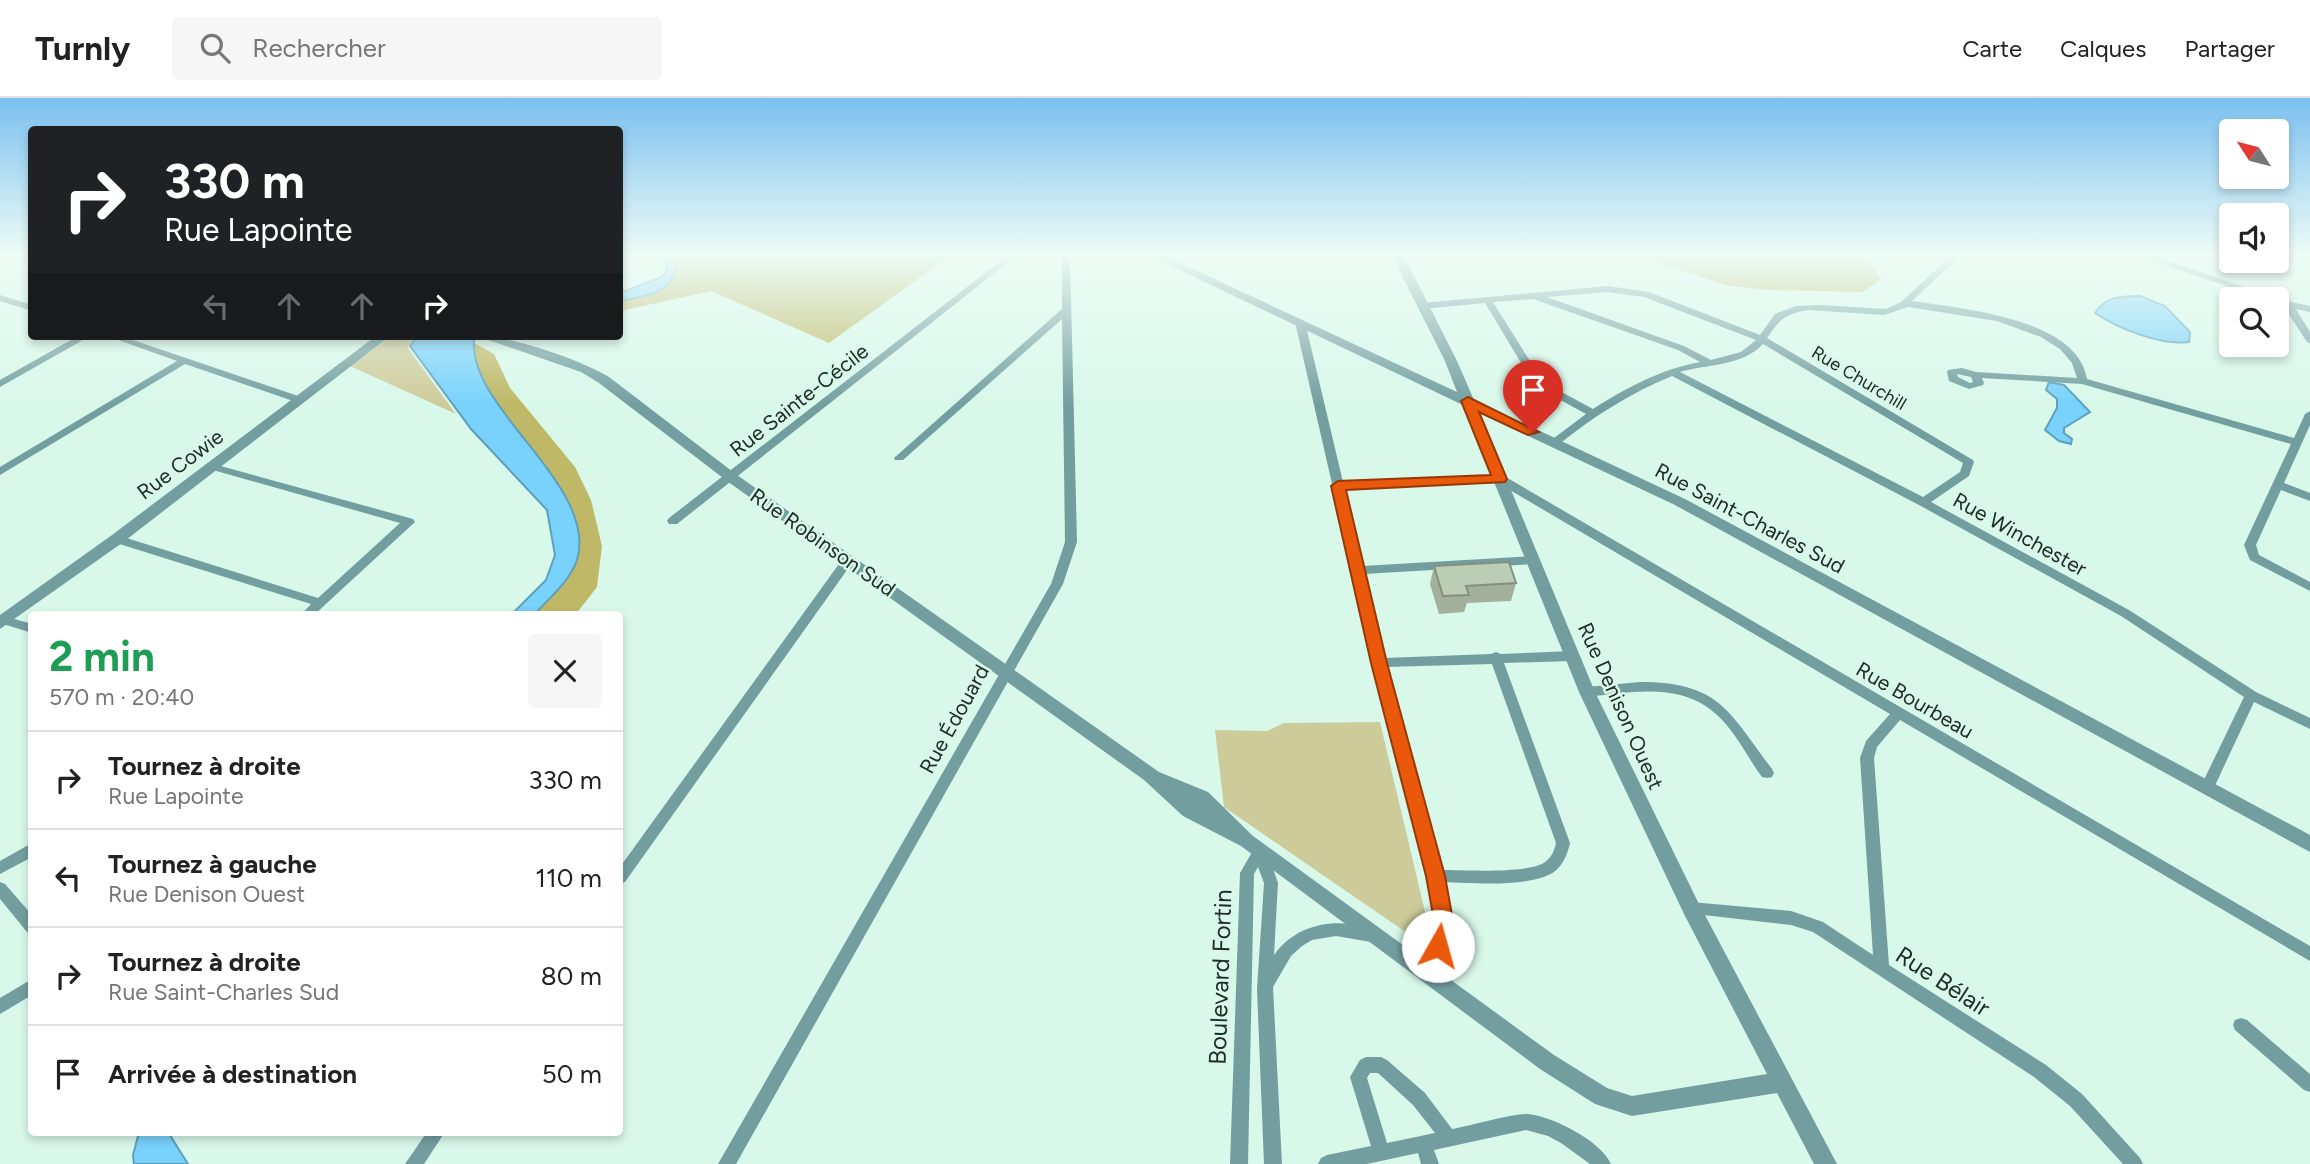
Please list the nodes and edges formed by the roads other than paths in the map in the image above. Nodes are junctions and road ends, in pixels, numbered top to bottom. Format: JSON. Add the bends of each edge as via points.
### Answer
{"nodes":[{"id":1,"x":2289,"y":305,"type":"edge"},
{"id":2,"x":949,"y":306,"type":"edge"},
{"id":3,"x":1067,"y":306,"type":"edge"},
{"id":4,"x":1265,"y":306,"type":"edge"},
{"id":5,"x":1422,"y":306,"type":"joint"},
{"id":6,"x":1425,"y":306,"type":"edge"},
{"id":7,"x":1491,"y":306,"type":"edge"},
{"id":8,"x":1562,"y":306,"type":"edge"},
{"id":9,"x":1673,"y":306,"type":"edge"},
{"id":10,"x":1900,"y":306,"type":"edge"},
{"id":11,"x":1921,"y":306,"type":"edge"},
{"id":12,"x":1067,"y":310,"type":"junction"},
{"id":13,"x":1300,"y":322,"type":"junction"},
{"id":14,"x":79,"y":340,"type":"edge"},
{"id":15,"x":124,"y":340,"type":"edge"},
{"id":16,"x":379,"y":340,"type":"edge"},
{"id":17,"x":494,"y":340,"type":"edge"},
{"id":18,"x":1763,"y":340,"type":"junction"},
{"id":19,"x":2310,"y":340,"type":"edge"},
{"id":20,"x":184,"y":361,"type":"junction"},
{"id":21,"x":1451,"y":361,"type":"junction"},
{"id":22,"x":1707,"y":361,"type":"junction"},
{"id":23,"x":1672,"y":372,"type":"junction"},
{"id":24,"x":1975,"y":375,"type":"dead end"},
{"id":25,"x":1421,"y":378,"type":"junction"},
{"id":26,"x":2083,"y":381,"type":"junction"},
{"id":27,"x":0,"y":384,"type":"edge"},
{"id":28,"x":300,"y":400,"type":"junction"},
{"id":29,"x":1468,"y":401,"type":"junction"},
{"id":30,"x":1591,"y":412,"type":"junction"},
{"id":31,"x":2310,"y":414,"type":"edge"},
{"id":32,"x":2297,"y":442,"type":"junction"},
{"id":33,"x":1554,"y":443,"type":"junction"},
{"id":34,"x":899,"y":458,"type":"dead end"},
{"id":35,"x":210,"y":466,"type":"junction"},
{"id":36,"x":0,"y":471,"type":"edge"},
{"id":37,"x":732,"y":478,"type":"junction"},
{"id":38,"x":1500,"y":479,"type":"junction"},
{"id":39,"x":2278,"y":485,"type":"junction"},
{"id":40,"x":1338,"y":486,"type":"junction"},
{"id":41,"x":2310,"y":497,"type":"edge"},
{"id":42,"x":1923,"y":502,"type":"junction"},
{"id":43,"x":673,"y":521,"type":"dead end"},
{"id":44,"x":117,"y":539,"type":"junction"},
{"id":45,"x":848,"y":560,"type":"junction"},
{"id":46,"x":1533,"y":560,"type":"junction"},
{"id":47,"x":1357,"y":570,"type":"junction"},
{"id":48,"x":2310,"y":587,"type":"edge"},
{"id":49,"x":320,"y":603,"type":"junction"},
{"id":50,"x":311,"y":611,"type":"edge"},
{"id":51,"x":2,"y":622,"type":"edge"},
{"id":52,"x":28,"y":628,"type":"edge"},
{"id":53,"x":1572,"y":656,"type":"junction"},
{"id":54,"x":1496,"y":657,"type":"junction"},
{"id":55,"x":1379,"y":663,"type":"junction"},
{"id":56,"x":1005,"y":671,"type":"junction"},
{"id":57,"x":1587,"y":692,"type":"junction"},
{"id":58,"x":2251,"y":695,"type":"junction"},
{"id":59,"x":1897,"y":715,"type":"junction"},
{"id":60,"x":2310,"y":724,"type":"edge"},
{"id":61,"x":1767,"y":774,"type":"dead end"},
{"id":62,"x":2207,"y":788,"type":"junction"},
{"id":63,"x":2310,"y":844,"type":"edge"},
{"id":64,"x":1253,"y":846,"type":"junction"},
{"id":65,"x":28,"y":851,"type":"edge"},
{"id":66,"x":0,"y":868,"type":"edge"},
{"id":67,"x":623,"y":874,"type":"edge"},
{"id":68,"x":1436,"y":876,"type":"junction"},
{"id":69,"x":0,"y":888,"type":"edge"},
{"id":70,"x":1691,"y":908,"type":"junction"},
{"id":71,"x":28,"y":922,"type":"edge"},
{"id":72,"x":1376,"y":936,"type":"junction"},
{"id":73,"x":2310,"y":954,"type":"edge"},
{"id":74,"x":1882,"y":968,"type":"junction"},
{"id":75,"x":1422,"y":969,"type":"junction"},
{"id":76,"x":28,"y":988,"type":"edge"},
{"id":77,"x":1265,"y":989,"type":"junction"},
{"id":78,"x":0,"y":1007,"type":"edge"},
{"id":79,"x":2241,"y":1025,"type":"dead end"},
{"id":80,"x":1781,"y":1082,"type":"junction"},
{"id":81,"x":2310,"y":1084,"type":"edge"},
{"id":82,"x":434,"y":1136,"type":"edge"},
{"id":83,"x":1448,"y":1137,"type":"junction"},
{"id":84,"x":1423,"y":1144,"type":"junction"},
{"id":85,"x":1382,"y":1153,"type":"junction"},
{"id":86,"x":414,"y":1164,"type":"edge"},
{"id":87,"x":727,"y":1164,"type":"edge"},
{"id":88,"x":1239,"y":1164,"type":"edge"},
{"id":89,"x":1273,"y":1164,"type":"edge"},
{"id":90,"x":1327,"y":1164,"type":"edge"},
{"id":91,"x":1430,"y":1164,"type":"edge"},
{"id":92,"x":1602,"y":1164,"type":"edge"},
{"id":93,"x":1826,"y":1164,"type":"edge"},
{"id":94,"x":2134,"y":1164,"type":"edge"}],
"edges":[{"from":1,"to":19,"type":"street"},
{"from":2,"to":37,"type":"street","name":"Rue Sainte-Cécile"},
{"from":3,"to":12,"type":"street","name":"Rue Édouard"},
{"from":4,"to":13,"type":"street","name":"Rue Saint-Charles Sud"},
{"from":5,"to":6,"type":"street","name":"Rue Churchill"},
{"from":5,"to":21,"type":"street","name":"Rue Denison Ouest"},
{"from":7,"to":30,"type":"street","via":[[1539,384]]},
{"from":8,"to":22,"type":"street"},
{"from":9,"to":18,"type":"street","name":"Rue Churchill"},
{"from":10,"to":18,"type":"street","via":[[1887,312],[1833,309],[1785,313]]},
{"from":11,"to":26,"type":"street","via":[[1962,310],[2031,328],[2062,348],[2081,369]]},
{"from":12,"to":34,"type":"street"},
{"from":12,"to":56,"type":"street","name":"Rue Édouard","via":[[1071,542],[1057,584]]},
{"from":13,"to":25,"type":"street","name":"Rue Saint-Charles Sud"},
{"from":13,"to":40,"type":"street"},
{"from":14,"to":27,"type":"street"},
{"from":15,"to":20,"type":"street"},
{"from":16,"to":28,"type":"street","name":"Rue Cowie"},
{"from":17,"to":37,"type":"street","name":"Rue Robinson Sud","via":[[586,369]]},
{"from":18,"to":22,"type":"street","via":[[1744,354]]},
{"from":18,"to":42,"type":"street","name":"Rue Churchill","via":[[1969,462],[1965,474]]},
{"from":20,"to":28,"type":"street"},
{"from":20,"to":36,"type":"street"},
{"from":21,"to":25,"type":"street","via":[[1452,371],[1446,376]]},
{"from":21,"to":29,"type":"street","name":"Rue Denison Ouest"},
{"from":22,"to":23,"type":"street"},
{"from":23,"to":30,"type":"street"},
{"from":23,"to":42,"type":"street","name":"Rue Winchester"},
{"from":24,"to":26,"type":"street"},
{"from":25,"to":29,"type":"street","name":"Rue Saint-Charles Sud"},
{"from":26,"to":32,"type":"street"},
{"from":28,"to":35,"type":"street","name":"Rue Cowie"},
{"from":29,"to":33,"type":"street","name":"Rue Saint-Charles Sud"},
{"from":29,"to":38,"type":"street","name":"Rue Denison Ouest"},
{"from":30,"to":33,"type":"street"},
{"from":31,"to":32,"type":"street"},
{"from":32,"to":39,"type":"street"},
{"from":33,"to":62,"type":"street","name":"Rue Saint-Charles Sud","via":[[1680,502]]},
{"from":35,"to":44,"type":"street","name":"Rue Cowie"},
{"from":35,"to":49,"type":"street","via":[[409,522]]},
{"from":37,"to":43,"type":"street","name":"Rue Sainte-Cécile"},
{"from":37,"to":45,"type":"street","name":"Rue Robinson Sud"},
{"from":38,"to":40,"type":"street"},
{"from":38,"to":46,"type":"street","name":"Rue Denison Ouest"},
{"from":38,"to":59,"type":"street","name":"Rue Bourbeau"},
{"from":39,"to":41,"type":"street"},
{"from":39,"to":48,"type":"street","via":[[2250,545],[2254,558]]},
{"from":40,"to":47,"type":"street"},
{"from":42,"to":58,"type":"street","name":"Rue Winchester","via":[[2125,613]]},
{"from":44,"to":49,"type":"street"},
{"from":44,"to":51,"type":"street","name":"Rue Cowie"},
{"from":45,"to":56,"type":"street","name":"Rue Robinson Sud"},
{"from":45,"to":67,"type":"street"},
{"from":46,"to":47,"type":"street"},
{"from":46,"to":53,"type":"street","name":"Rue Denison Ouest"},
{"from":47,"to":55,"type":"street"},
{"from":49,"to":50,"type":"street"},
{"from":51,"to":52,"type":"street"},
{"from":53,"to":54,"type":"street"},
{"from":53,"to":57,"type":"street","name":"Rue Denison Ouest"},
{"from":54,"to":55,"type":"street"},
{"from":54,"to":68,"type":"street","via":[[1563,843],[1561,855],[1547,869],[1531,873]]},
{"from":55,"to":68,"type":"street"},
{"from":56,"to":64,"type":"street","name":"Rue Robinson Sud","via":[[1150,775],[1189,811]]},
{"from":56,"to":87,"type":"street","name":"Rue Édouard"},
{"from":57,"to":61,"type":"street","via":[[1655,686],[1697,695],[1721,711]]},
{"from":57,"to":70,"type":"street","name":"Rue Denison Ouest"},
{"from":58,"to":60,"type":"street","name":"Rue Winchester"},
{"from":58,"to":62,"type":"street"},
{"from":59,"to":73,"type":"street","name":"Rue Bourbeau"},
{"from":59,"to":74,"type":"street","via":[[1871,745],[1867,758]]},
{"from":62,"to":63,"type":"street","name":"Rue Saint-Charles Sud"},
{"from":64,"to":72,"type":"street","name":"Rue Robinson Sud"},
{"from":64,"to":77,"type":"street","name":"Boulevard Fortin","via":[[1270,883]]},
{"from":64,"to":88,"type":"street","name":"Boulevard Fortin","via":[[1247,873]]},
{"from":65,"to":66,"type":"street"},
{"from":68,"to":75,"type":"street","via":[[1442,932]]},
{"from":69,"to":71,"type":"street"},
{"from":70,"to":74,"type":"street","name":"Rue Bélair","via":[[1791,918],[1818,928]]},
{"from":70,"to":80,"type":"street","name":"Rue Denison Ouest"},
{"from":72,"to":75,"type":"street","name":"Rue Robinson Sud"},
{"from":72,"to":77,"type":"street","name":"Boulevard Fortin","via":[[1346,929],[1317,932],[1296,941],[1279,956]]},
{"from":74,"to":94,"type":"street","name":"Rue Bélair","via":[[2039,1071],[2076,1100]]},
{"from":75,"to":80,"type":"street","name":"Rue Robinson Sud","via":[[1602,1097],[1632,1106]]},
{"from":76,"to":78,"type":"street"},
{"from":77,"to":89,"type":"street","name":"Boulevard Fortin"},
{"from":79,"to":81,"type":"street"},
{"from":80,"to":93,"type":"street","name":"Rue Denison Ouest"},
{"from":82,"to":86,"type":"street"},
{"from":83,"to":84,"type":"street"},
{"from":83,"to":85,"type":"street","via":[[1419,1099],[1381,1065],[1366,1065],[1358,1077]]},
{"from":83,"to":92,"type":"street","via":[[1526,1122],[1553,1127]]},
{"from":84,"to":85,"type":"street"},
{"from":84,"to":91,"type":"street"},
{"from":85,"to":90,"type":"street"}]}
